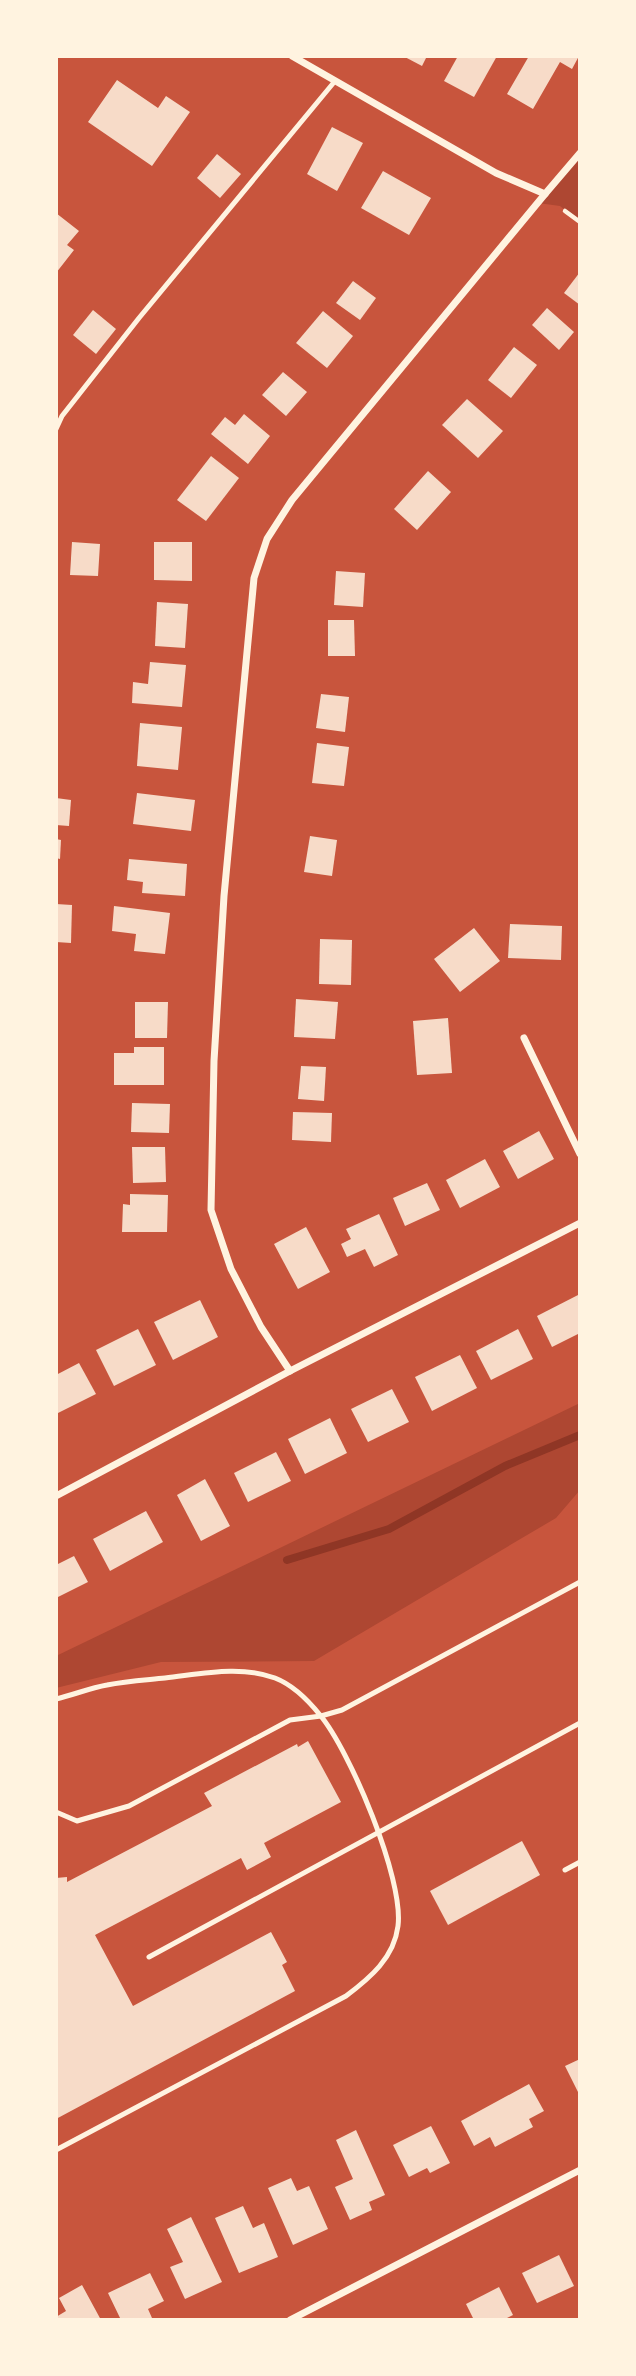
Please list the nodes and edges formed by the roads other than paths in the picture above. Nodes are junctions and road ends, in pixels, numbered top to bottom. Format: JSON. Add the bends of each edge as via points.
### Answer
{"nodes":[{"id":1,"x":292,"y":56,"type":"edge"},
{"id":2,"x":335,"y":81,"type":"junction"},
{"id":3,"x":580,"y":153,"type":"edge"},
{"id":4,"x":545,"y":194,"type":"junction"},
{"id":5,"x":56,"y":429,"type":"edge"},
{"id":6,"x":524,"y":1038,"type":"dead end"},
{"id":7,"x":580,"y":1154,"type":"edge"},
{"id":8,"x":580,"y":1223,"type":"edge"},
{"id":9,"x":290,"y":1371,"type":"junction"},
{"id":10,"x":56,"y":1496,"type":"edge"},
{"id":11,"x":580,"y":1582,"type":"edge"},
{"id":12,"x":56,"y":1699,"type":"edge"},
{"id":13,"x":321,"y":1716,"type":"junction"},
{"id":14,"x":580,"y":1723,"type":"edge"},
{"id":15,"x":56,"y":1812,"type":"edge"},
{"id":16,"x":379,"y":1830,"type":"junction"},
{"id":17,"x":580,"y":1862,"type":"edge"},
{"id":18,"x":565,"y":1870,"type":"dead end"},
{"id":19,"x":149,"y":1957,"type":"dead end"},
{"id":20,"x":56,"y":2150,"type":"edge"},
{"id":21,"x":580,"y":2171,"type":"edge"},
{"id":22,"x":290,"y":2320,"type":"edge"}],
"edges":[{"from":1,"to":2,"type":"street"},
{"from":2,"to":4,"type":"street","via":[[496,173]]},
{"from":2,"to":5,"type":"lane","via":[[139,318]]},
{"from":3,"to":4,"type":"street"},
{"from":4,"to":9,"type":"street","via":[[292,500],[267,539],[254,578],[224,896],[211,1210],[231,1269]]},
{"from":6,"to":7,"type":"street"},
{"from":8,"to":9,"type":"street"},
{"from":9,"to":10,"type":"street"},
{"from":11,"to":13,"type":"lane","via":[[342,1710]]},
{"from":12,"to":13,"type":"lane","via":[[106,1685],[233,1671],[279,1679]]},
{"from":13,"to":15,"type":"lane","via":[[290,1720],[129,1806],[77,1821]]},
{"from":13,"to":16,"type":"lane"},
{"from":14,"to":16,"type":"lane"},
{"from":16,"to":19,"type":"lane"},
{"from":16,"to":20,"type":"lane","via":[[397,1902],[398,1927],[379,1969],[346,1996]]},
{"from":17,"to":18,"type":"lane"},
{"from":21,"to":22,"type":"street"}]}
